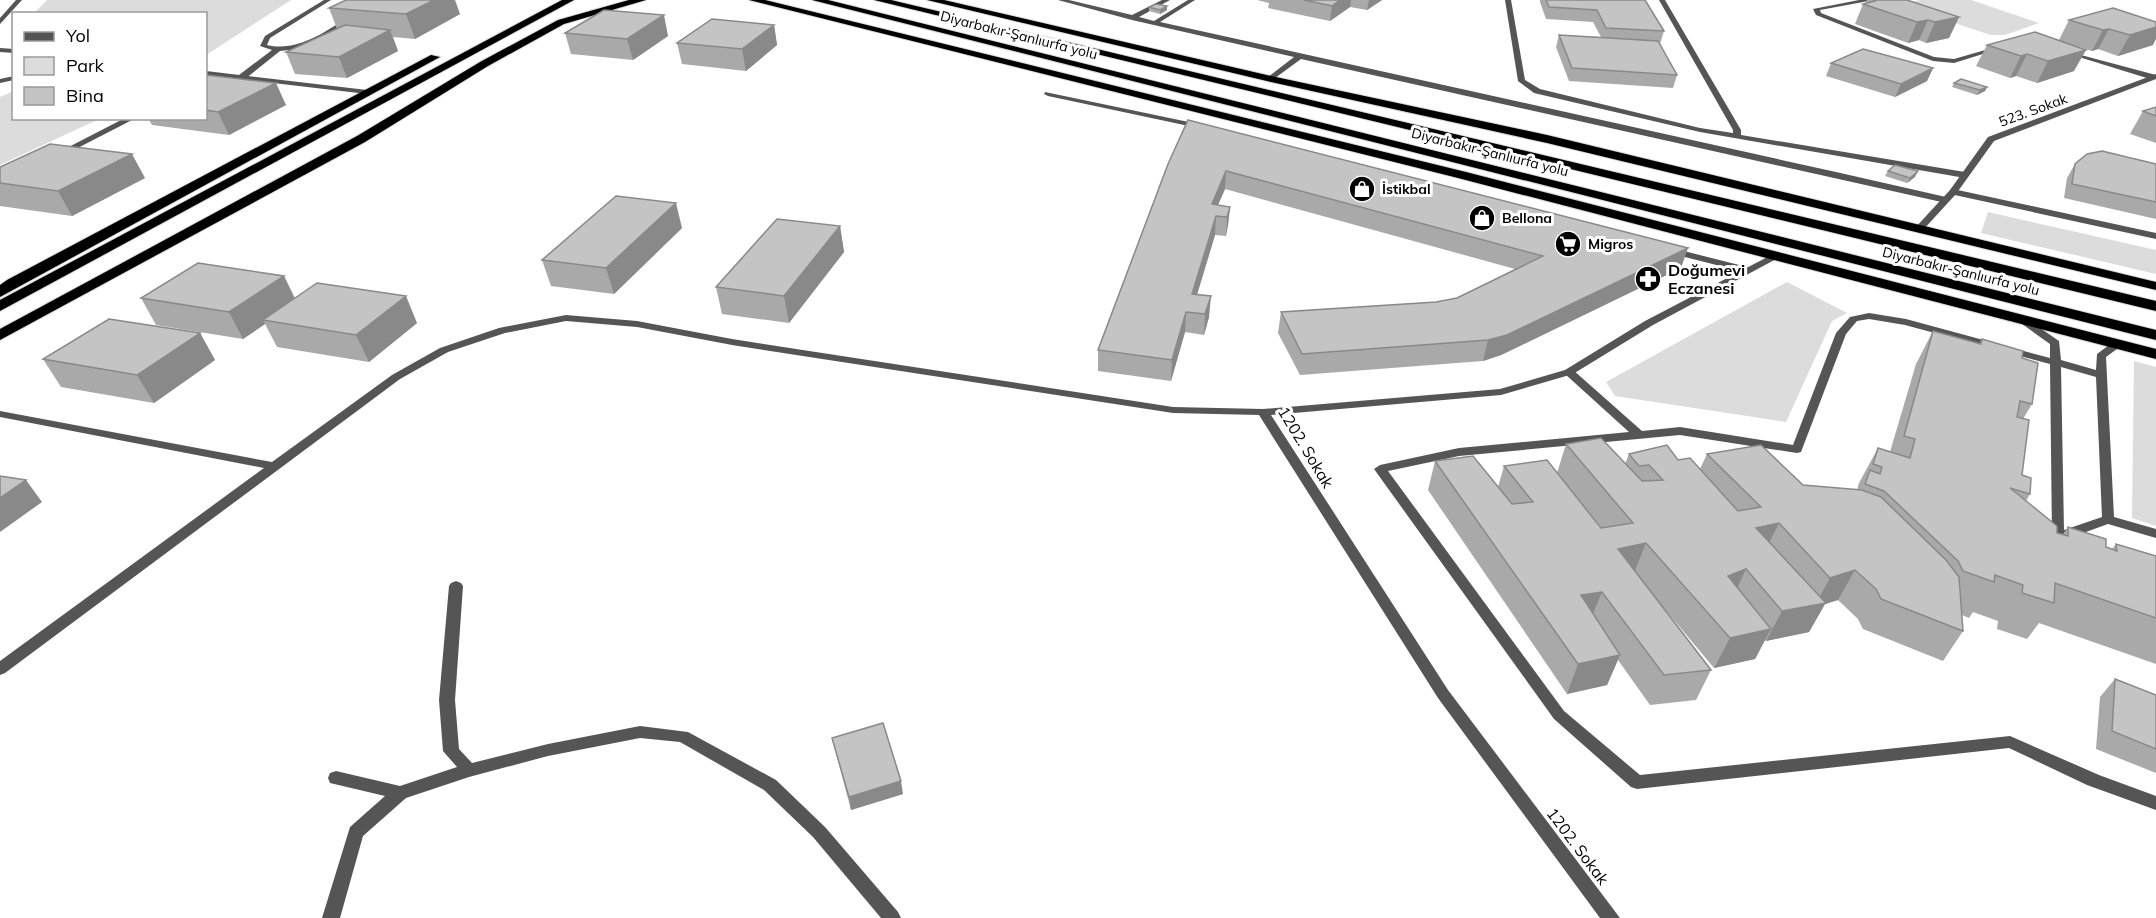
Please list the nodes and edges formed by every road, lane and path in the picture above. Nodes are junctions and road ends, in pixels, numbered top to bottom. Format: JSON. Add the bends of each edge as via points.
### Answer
{"nodes":[{"id":1,"x":19,"y":0,"type":"edge"},
{"id":2,"x":328,"y":0,"type":"edge"},
{"id":3,"x":542,"y":0,"type":"edge"},
{"id":4,"x":569,"y":0,"type":"edge"},
{"id":5,"x":640,"y":0,"type":"edge"},
{"id":6,"x":754,"y":0,"type":"edge"},
{"id":7,"x":784,"y":0,"type":"edge"},
{"id":8,"x":817,"y":0,"type":"edge"},
{"id":9,"x":879,"y":0,"type":"edge"},
{"id":10,"x":932,"y":0,"type":"edge"},
{"id":11,"x":1061,"y":0,"type":"edge"},
{"id":12,"x":1167,"y":0,"type":"edge"},
{"id":13,"x":1192,"y":0,"type":"edge"},
{"id":14,"x":1508,"y":0,"type":"edge"},
{"id":15,"x":1662,"y":0,"type":"edge"},
{"id":16,"x":1871,"y":0,"type":"edge"},
{"id":17,"x":798,"y":10,"type":"junction"},
{"id":18,"x":355,"y":16,"type":"dead end"},
{"id":19,"x":1132,"y":18,"type":"junction"},
{"id":20,"x":0,"y":22,"type":"edge"},
{"id":21,"x":1156,"y":22,"type":"junction"},
{"id":22,"x":2003,"y":46,"type":"edge"},
{"id":23,"x":278,"y":49,"type":"junction"},
{"id":24,"x":2058,"y":49,"type":"edge"},
{"id":25,"x":1300,"y":56,"type":"junction"},
{"id":26,"x":207,"y":73,"type":"edge"},
{"id":27,"x":230,"y":76,"type":"junction"},
{"id":28,"x":242,"y":77,"type":"junction"},
{"id":29,"x":2155,"y":77,"type":"edge"},
{"id":30,"x":1271,"y":79,"type":"junction"},
{"id":31,"x":216,"y":83,"type":"edge"},
{"id":32,"x":367,"y":92,"type":"junction"},
{"id":33,"x":1048,"y":94,"type":"dead end"},
{"id":34,"x":1177,"y":103,"type":"junction"},
{"id":35,"x":1160,"y":116,"type":"junction"},
{"id":36,"x":128,"y":120,"type":"edge"},
{"id":37,"x":1453,"y":120,"type":"junction"},
{"id":38,"x":1218,"y":131,"type":"edge"},
{"id":39,"x":1737,"y":137,"type":"junction"},
{"id":40,"x":53,"y":157,"type":"edge"},
{"id":41,"x":1462,"y":175,"type":"junction"},
{"id":42,"x":1965,"y":175,"type":"junction"},
{"id":43,"x":1953,"y":192,"type":"junction"},
{"id":44,"x":1946,"y":200,"type":"junction"},
{"id":45,"x":1920,"y":228,"type":"junction"},
{"id":46,"x":2156,"y":236,"type":"edge"},
{"id":47,"x":1787,"y":244,"type":"junction"},
{"id":48,"x":1900,"y":245,"type":"junction"},
{"id":49,"x":1667,"y":249,"type":"edge"},
{"id":50,"x":1777,"y":255,"type":"junction"},
{"id":51,"x":1748,"y":270,"type":"junction"},
{"id":52,"x":2156,"y":286,"type":"edge"},
{"id":53,"x":0,"y":292,"type":"edge"},
{"id":54,"x":0,"y":306,"type":"edge"},
{"id":55,"x":2156,"y":306,"type":"edge"},
{"id":56,"x":2013,"y":315,"type":"junction"},
{"id":57,"x":0,"y":335,"type":"edge"},
{"id":58,"x":2156,"y":335,"type":"edge"},
{"id":59,"x":2117,"y":344,"type":"junction"},
{"id":60,"x":2156,"y":354,"type":"edge"},
{"id":61,"x":2055,"y":364,"type":"junction"},
{"id":62,"x":1569,"y":372,"type":"junction"},
{"id":63,"x":2102,"y":375,"type":"junction"},
{"id":64,"x":1263,"y":412,"type":"junction"},
{"id":65,"x":0,"y":414,"type":"edge"},
{"id":66,"x":1639,"y":435,"type":"junction"},
{"id":67,"x":272,"y":466,"type":"junction"},
{"id":68,"x":2108,"y":519,"type":"junction"},
{"id":69,"x":2156,"y":534,"type":"edge"},
{"id":70,"x":2058,"y":537,"type":"junction"},
{"id":71,"x":2080,"y":543,"type":"edge"},
{"id":72,"x":456,"y":586,"type":"dead end"},
{"id":73,"x":0,"y":669,"type":"edge"},
{"id":74,"x":469,"y":770,"type":"junction"},
{"id":75,"x":336,"y":778,"type":"dead end"},
{"id":76,"x":400,"y":793,"type":"junction"},
{"id":77,"x":2156,"y":803,"type":"edge"},
{"id":78,"x":331,"y":918,"type":"edge"},
{"id":79,"x":892,"y":918,"type":"edge"},
{"id":80,"x":1611,"y":918,"type":"edge"}],
"edges":[{"from":1,"to":20,"type":"street"},
{"from":2,"to":23,"type":"street","via":[[267,37],[263,46]]},
{"from":3,"to":32,"type":"highway"},
{"from":4,"to":54,"type":"highway"},
{"from":5,"to":57,"type":"highway","via":[[561,22],[361,139]]},
{"from":6,"to":17,"type":"highway"},
{"from":7,"to":17,"type":"highway"},
{"from":8,"to":47,"type":"highway","name":"Diyarbakır-Şanlıurfa yolu"},
{"from":9,"to":48,"type":"highway","name":"Diyarbakır-Şanlıurfa yolu"},
{"from":10,"to":30,"type":"highway"},
{"from":11,"to":19,"type":"street"},
{"from":12,"to":19,"type":"street"},
{"from":13,"to":21,"type":"street"},
{"from":14,"to":39,"type":"street","via":[[1522,81],[1527,87]]},
{"from":15,"to":39,"type":"street","via":[[1737,130]]},
{"from":16,"to":22,"type":"street","via":[[1816,9],[1818,14],[1933,59],[1954,61]]},
{"from":17,"to":34,"type":"highway"},
{"from":18,"to":23,"type":"street","via":[[305,44]]},
{"from":19,"to":21,"type":"street"},
{"from":21,"to":25,"type":"street"},
{"from":23,"to":28,"type":"street"},
{"from":24,"to":29,"type":"street"},
{"from":25,"to":30,"type":"street"},
{"from":25,"to":44,"type":"street"},
{"from":26,"to":27,"type":"street"},
{"from":27,"to":28,"type":"street"},
{"from":27,"to":31,"type":"street"},
{"from":28,"to":32,"type":"street"},
{"from":29,"to":42,"type":"street","name":"523. Sokak","via":[[1991,139]]},
{"from":30,"to":37,"type":"highway"},
{"from":32,"to":53,"type":"highway"},
{"from":33,"to":35,"type":"street"},
{"from":34,"to":35,"type":"street"},
{"from":34,"to":41,"type":"highway"},
{"from":35,"to":38,"type":"street"},
{"from":36,"to":40,"type":"street"},
{"from":37,"to":45,"type":"highway"},
{"from":37,"to":48,"type":"highway"},
{"from":39,"to":42,"type":"street"},
{"from":41,"to":47,"type":"highway"},
{"from":41,"to":50,"type":"highway"},
{"from":42,"to":43,"type":"street","name":"523. Sokak"},
{"from":43,"to":44,"type":"street","name":"523. Sokak"},
{"from":43,"to":46,"type":"street"},
{"from":44,"to":45,"type":"street","name":"523. Sokak"},
{"from":45,"to":52,"type":"highway"},
{"from":47,"to":58,"type":"highway","name":"Diyarbakır-Şanlıurfa yolu"},
{"from":48,"to":55,"type":"highway","name":"Diyarbakır-Şanlıurfa yolu"},
{"from":49,"to":51,"type":"street"},
{"from":50,"to":51,"type":"street","name":"1202. Sokak"},
{"from":50,"to":56,"type":"highway"},
{"from":51,"to":62,"type":"street","name":"1202. Sokak"},
{"from":56,"to":59,"type":"highway"},
{"from":56,"to":61,"type":"street","via":[[2055,344]]},
{"from":59,"to":60,"type":"highway"},
{"from":59,"to":63,"type":"street","via":[[2101,356]]},
{"from":61,"to":63,"type":"street"},
{"from":61,"to":66,"type":"street","via":[[1906,322],[1869,316],[1854,319],[1841,333],[1797,449],[1680,431]]},
{"from":61,"to":70,"type":"street"},
{"from":62,"to":64,"type":"street","name":"1202. Sokak","via":[[1502,393]]},
{"from":62,"to":66,"type":"street"},
{"from":63,"to":68,"type":"street"},
{"from":64,"to":67,"type":"street","via":[[1173,410],[637,324],[566,318],[503,330],[444,350],[396,376]]},
{"from":64,"to":80,"type":"street","name":"1202. Sokak","via":[[1443,694]]},
{"from":65,"to":67,"type":"street"},
{"from":66,"to":77,"type":"street","via":[[1459,452],[1380,469],[1559,716],[1637,782],[2010,741],[2093,780]]},
{"from":67,"to":73,"type":"street"},
{"from":68,"to":69,"type":"street"},
{"from":68,"to":70,"type":"street"},
{"from":70,"to":71,"type":"street"},
{"from":72,"to":74,"type":"street","via":[[447,700],[451,751]]},
{"from":74,"to":76,"type":"street"},
{"from":74,"to":79,"type":"street","via":[[640,732],[683,736],[770,785],[819,832]]},
{"from":75,"to":76,"type":"street"},
{"from":76,"to":78,"type":"street","via":[[356,832]]}]}
